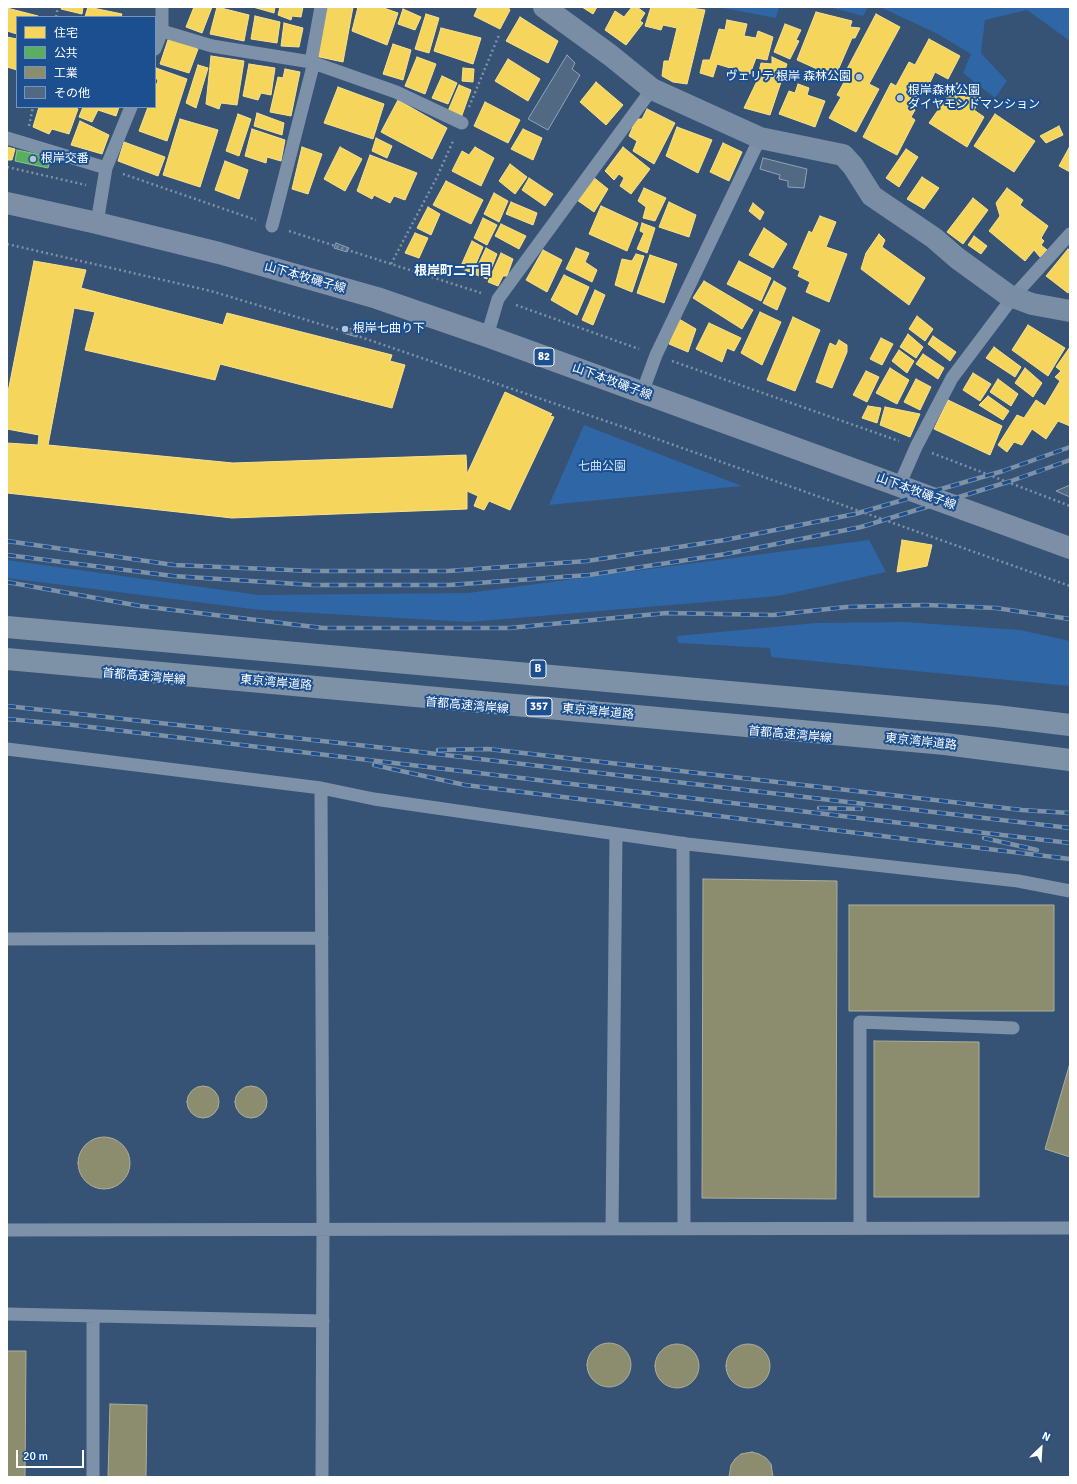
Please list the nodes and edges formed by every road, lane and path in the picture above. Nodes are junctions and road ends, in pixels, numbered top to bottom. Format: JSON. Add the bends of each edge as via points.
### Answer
{"nodes":[{"id":1,"x":162,"y":7,"type":"edge"},
{"id":2,"x":321,"y":7,"type":"edge"},
{"id":3,"x":544,"y":7,"type":"edge"},
{"id":4,"x":162,"y":31,"type":"junction"},
{"id":5,"x":500,"y":36,"type":"dead end"},
{"id":6,"x":156,"y":46,"type":"edge"},
{"id":7,"x":311,"y":62,"type":"junction"},
{"id":8,"x":652,"y":89,"type":"junction"},
{"id":9,"x":131,"y":108,"type":"edge"},
{"id":10,"x":462,"y":123,"type":"junction"},
{"id":11,"x":7,"y":138,"type":"edge"},
{"id":12,"x":760,"y":138,"type":"junction"},
{"id":13,"x":7,"y":167,"type":"edge"},
{"id":14,"x":106,"y":168,"type":"junction"},
{"id":15,"x":102,"y":188,"type":"junction"},
{"id":16,"x":7,"y":203,"type":"edge"},
{"id":17,"x":97,"y":223,"type":"junction"},
{"id":18,"x":272,"y":226,"type":"junction"},
{"id":19,"x":1070,"y":234,"type":"edge"},
{"id":20,"x":7,"y":244,"type":"edge"},
{"id":21,"x":392,"y":264,"type":"junction"},
{"id":22,"x":1013,"y":297,"type":"junction"},
{"id":23,"x":498,"y":299,"type":"junction"},
{"id":24,"x":1070,"y":311,"type":"edge"},
{"id":25,"x":487,"y":336,"type":"junction"},
{"id":26,"x":656,"y":355,"type":"junction"},
{"id":27,"x":642,"y":393,"type":"junction"},
{"id":28,"x":916,"y":447,"type":"junction"},
{"id":29,"x":899,"y":486,"type":"junction"},
{"id":30,"x":1070,"y":506,"type":"edge"},
{"id":31,"x":1070,"y":548,"type":"edge"},
{"id":32,"x":1070,"y":586,"type":"edge"},
{"id":33,"x":7,"y":620,"type":"edge"},
{"id":34,"x":7,"y":627,"type":"edge"},
{"id":35,"x":7,"y":659,"type":"edge"},
{"id":36,"x":7,"y":665,"type":"edge"},
{"id":37,"x":1070,"y":717,"type":"edge"},
{"id":38,"x":1070,"y":724,"type":"edge"},
{"id":39,"x":7,"y":749,"type":"edge"},
{"id":40,"x":1070,"y":760,"type":"edge"},
{"id":41,"x":1070,"y":766,"type":"edge"},
{"id":42,"x":321,"y":788,"type":"junction"},
{"id":43,"x":616,"y":834,"type":"junction"},
{"id":44,"x":683,"y":843,"type":"junction"},
{"id":45,"x":1070,"y":891,"type":"edge"},
{"id":46,"x":322,"y":938,"type":"junction"},
{"id":47,"x":7,"y":939,"type":"edge"},
{"id":48,"x":1013,"y":1028,"type":"dead end"},
{"id":49,"x":684,"y":1228,"type":"junction"},
{"id":50,"x":860,"y":1228,"type":"junction"},
{"id":51,"x":1070,"y":1228,"type":"edge"},
{"id":52,"x":323,"y":1229,"type":"junction"},
{"id":53,"x":612,"y":1229,"type":"junction"},
{"id":54,"x":7,"y":1230,"type":"edge"},
{"id":55,"x":7,"y":1314,"type":"edge"},
{"id":56,"x":93,"y":1316,"type":"junction"},
{"id":57,"x":323,"y":1321,"type":"junction"},
{"id":58,"x":93,"y":1477,"type":"edge"},
{"id":59,"x":322,"y":1477,"type":"edge"}],
"edges":[{"from":1,"to":4,"type":"lane"},
{"from":2,"to":7,"type":"lane"},
{"from":3,"to":8,"type":"street"},
{"from":4,"to":6,"type":"lane"},
{"from":4,"to":7,"type":"lane","via":[[212,46]]},
{"from":5,"to":10,"type":"path"},
{"from":7,"to":10,"type":"lane","via":[[396,92]]},
{"from":7,"to":18,"type":"lane","via":[[313,66]]},
{"from":8,"to":12,"type":"street"},
{"from":8,"to":23,"type":"lane"},
{"from":9,"to":14,"type":"lane"},
{"from":10,"to":21,"type":"path"},
{"from":11,"to":14,"type":"lane"},
{"from":12,"to":22,"type":"street","via":[[843,155],[872,196]]},
{"from":12,"to":26,"type":"lane"},
{"from":13,"to":15,"type":"path"},
{"from":14,"to":15,"type":"lane"},
{"from":14,"to":18,"type":"path"},
{"from":15,"to":17,"type":"lane"},
{"from":16,"to":17,"type":"main road","name":"山下本牧磯子線","number":"82"},
{"from":17,"to":25,"type":"main road","name":"山下本牧磯子線","number":"82","via":[[219,253],[377,298]]},
{"from":18,"to":21,"type":"path"},
{"from":19,"to":22,"type":"lane"},
{"from":20,"to":32,"type":"path","via":[[211,291],[344,331],[619,425]]},
{"from":21,"to":23,"type":"path"},
{"from":22,"to":24,"type":"street","via":[[1032,304]]},
{"from":22,"to":28,"type":"lane","via":[[952,378]]},
{"from":23,"to":25,"type":"lane"},
{"from":23,"to":26,"type":"path"},
{"from":25,"to":27,"type":"main road","name":"山下本牧磯子線","number":"82"},
{"from":26,"to":27,"type":"lane"},
{"from":26,"to":28,"type":"path"},
{"from":27,"to":29,"type":"main road","name":"山下本牧磯子線","number":"82"},
{"from":28,"to":29,"type":"lane"},
{"from":28,"to":30,"type":"path"},
{"from":29,"to":31,"type":"main road","name":"山下本牧磯子線","number":"82"},
{"from":33,"to":37,"type":"highway","number":"B"},
{"from":34,"to":38,"type":"highway"},
{"from":35,"to":40,"type":"highway","name":"東京湾岸道路","number":"357","via":[[945,744]]},
{"from":36,"to":41,"type":"highway","name":"首都高速湾岸線","via":[[943,749]]},
{"from":39,"to":42,"type":"lane"},
{"from":42,"to":43,"type":"lane","via":[[374,799]]},
{"from":42,"to":46,"type":"lane"},
{"from":43,"to":44,"type":"lane"},
{"from":43,"to":53,"type":"lane"},
{"from":44,"to":45,"type":"lane","via":[[1018,881]]},
{"from":44,"to":49,"type":"lane"},
{"from":46,"to":47,"type":"lane"},
{"from":46,"to":52,"type":"lane"},
{"from":48,"to":50,"type":"lane","via":[[860,1022]]},
{"from":49,"to":50,"type":"lane"},
{"from":49,"to":53,"type":"lane"},
{"from":50,"to":51,"type":"lane"},
{"from":52,"to":53,"type":"lane"},
{"from":52,"to":54,"type":"lane"},
{"from":52,"to":57,"type":"lane"},
{"from":55,"to":56,"type":"lane"},
{"from":56,"to":57,"type":"lane"},
{"from":56,"to":58,"type":"lane"},
{"from":57,"to":59,"type":"lane"}]}
